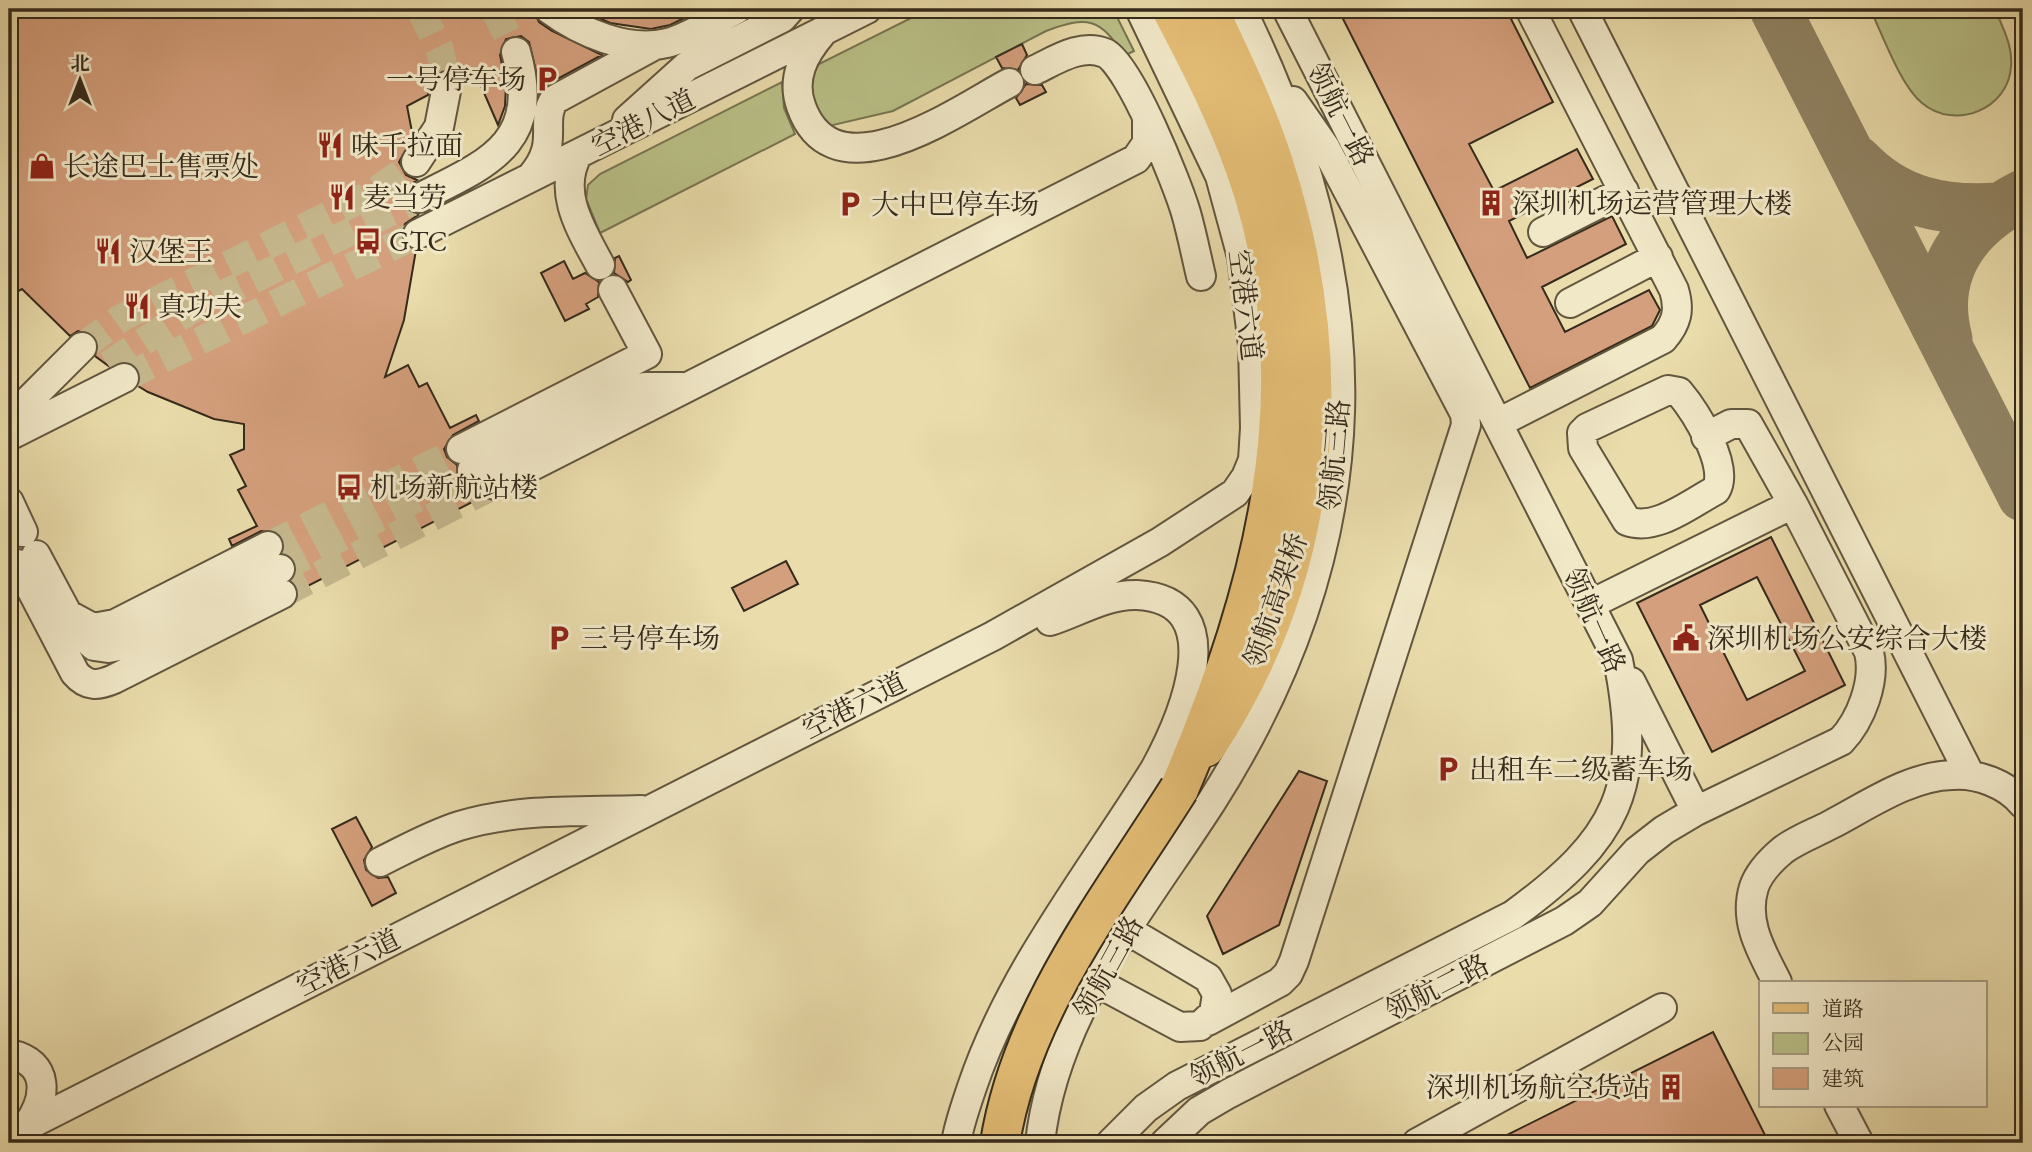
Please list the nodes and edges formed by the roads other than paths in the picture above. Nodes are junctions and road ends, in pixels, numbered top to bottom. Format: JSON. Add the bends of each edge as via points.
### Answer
{"nodes":[{"id":1,"x":549,"y":9,"type":"edge"},
{"id":2,"x":737,"y":9,"type":"edge"},
{"id":3,"x":867,"y":9,"type":"edge"},
{"id":4,"x":1140,"y":9,"type":"edge"},
{"id":5,"x":1171,"y":9,"type":"edge"},
{"id":6,"x":1209,"y":9,"type":"edge"},
{"id":7,"x":1241,"y":9,"type":"edge"},
{"id":8,"x":1287,"y":9,"type":"edge"},
{"id":9,"x":1530,"y":9,"type":"edge"},
{"id":10,"x":1581,"y":9,"type":"edge"},
{"id":11,"x":790,"y":12,"type":"edge"},
{"id":12,"x":823,"y":31,"type":"junction"},
{"id":13,"x":623,"y":43,"type":"junction"},
{"id":14,"x":655,"y":45,"type":"junction"},
{"id":15,"x":516,"y":52,"type":"tunnel mouth"},
{"id":16,"x":1034,"y":70,"type":"dead end"},
{"id":17,"x":1271,"y":70,"type":"junction"},
{"id":18,"x":1009,"y":83,"type":"dead end"},
{"id":19,"x":447,"y":86,"type":"tunnel mouth"},
{"id":20,"x":524,"y":93,"type":"junction"},
{"id":21,"x":1147,"y":119,"type":"junction"},
{"id":22,"x":607,"y":139,"type":"junction"},
{"id":23,"x":578,"y":154,"type":"junction"},
{"id":24,"x":416,"y":162,"type":"tunnel mouth"},
{"id":25,"x":531,"y":177,"type":"junction"},
{"id":26,"x":1624,"y":191,"type":"junction"},
{"id":27,"x":419,"y":198,"type":"tunnel mouth"},
{"id":28,"x":1543,"y":232,"type":"dead end"},
{"id":29,"x":418,"y":234,"type":"tunnel mouth"},
{"id":30,"x":1658,"y":257,"type":"junction"},
{"id":31,"x":1201,"y":276,"type":"dead end"},
{"id":32,"x":1570,"y":303,"type":"dead end"},
{"id":33,"x":82,"y":346,"type":"tunnel mouth"},
{"id":34,"x":116,"y":372,"type":"tunnel mouth"},
{"id":35,"x":1498,"y":423,"type":"junction"},
{"id":36,"x":11,"y":430,"type":"edge"},
{"id":37,"x":1706,"y":437,"type":"junction"},
{"id":38,"x":9,"y":502,"type":"edge"},
{"id":39,"x":1793,"y":504,"type":"junction"},
{"id":40,"x":26,"y":550,"type":"junction"},
{"id":41,"x":1591,"y":604,"type":"junction"},
{"id":42,"x":993,"y":636,"type":"junction"},
{"id":43,"x":1618,"y":660,"type":"junction"},
{"id":44,"x":1970,"y":775,"type":"junction"},
{"id":45,"x":1171,"y":803,"type":"junction"},
{"id":46,"x":2023,"y":804,"type":"edge"},
{"id":47,"x":649,"y":810,"type":"junction"},
{"id":48,"x":1696,"y":811,"type":"junction"},
{"id":49,"x":380,"y":862,"type":"dead end"},
{"id":50,"x":1126,"y":930,"type":"junction"},
{"id":51,"x":1777,"y":981,"type":"edge"},
{"id":52,"x":1096,"y":982,"type":"junction"},
{"id":53,"x":1214,"y":985,"type":"junction"},
{"id":54,"x":1250,"y":998,"type":"junction"},
{"id":55,"x":1662,"y":1008,"type":"dead end"},
{"id":56,"x":1004,"y":1010,"type":"junction"},
{"id":57,"x":1208,"y":1021,"type":"junction"},
{"id":58,"x":1069,"y":1039,"type":"junction"},
{"id":59,"x":9,"y":1054,"type":"edge"},
{"id":60,"x":1840,"y":1106,"type":"edge"},
{"id":61,"x":18,"y":1130,"type":"edge"},
{"id":62,"x":956,"y":1141,"type":"edge"},
{"id":63,"x":1000,"y":1143,"type":"edge"},
{"id":64,"x":1040,"y":1143,"type":"edge"},
{"id":65,"x":1111,"y":1143,"type":"edge"},
{"id":66,"x":1165,"y":1143,"type":"edge"},
{"id":67,"x":1417,"y":1143,"type":"edge"},
{"id":68,"x":1859,"y":1143,"type":"edge"}],
"edges":[{"from":1,"to":13,"type":"street","via":[[580,28]]},
{"from":2,"to":14,"type":"street"},
{"from":3,"to":12,"type":"street","name":"空港八道"},
{"from":4,"to":42,"type":"street","name":"空港六道","via":[[1220,176],[1240,247],[1253,345],[1253,460],[1235,493],[1160,542]]},
{"from":5,"to":45,"type":"highway","via":[[1209,81],[1253,193],[1272,284],[1278,370],[1276,468],[1246,611],[1201,736]]},
{"from":6,"to":45,"type":"main road","name":"领航高架桥","via":[[1257,116],[1289,212],[1308,323],[1311,435],[1299,538],[1275,618],[1244,688]]},
{"from":7,"to":17,"type":"street","name":"领航三路"},
{"from":8,"to":35,"type":"street","name":"领航一路"},
{"from":9,"to":26,"type":"street"},
{"from":10,"to":44,"type":"street"},
{"from":11,"to":22,"type":"street","via":[[674,75]]},
{"from":12,"to":18,"type":"street","via":[[800,66],[799,102],[817,132],[849,148],[873,148],[904,137]]},
{"from":12,"to":22,"type":"street","name":"空港八道"},
{"from":13,"to":14,"type":"street"},
{"from":13,"to":20,"type":"street"},
{"from":14,"to":25,"type":"street","via":[[554,100],[549,111],[549,147]]},
{"from":15,"to":20,"type":"street"},
{"from":16,"to":21,"type":"street","via":[[1070,53],[1090,50],[1106,54],[1118,63]]},
{"from":17,"to":45,"type":"street","name":"领航三路","via":[[1317,206],[1336,297],[1341,402],[1338,460],[1321,554],[1294,639],[1245,744]]},
{"from":17,"to":54,"type":"street","via":[[1325,147],[1465,414],[1466,425],[1294,961],[1280,982]]},
{"from":19,"to":24,"type":"street","via":[[439,127]]},
{"from":20,"to":27,"type":"street","via":[[515,131],[491,160]]},
{"from":21,"to":23,"type":"street","via":[[1147,143],[1136,159],[689,386],[476,468],[647,354],[572,202],[571,173]]},
{"from":21,"to":31,"type":"street","via":[[1186,212]]},
{"from":22,"to":23,"type":"street","name":"空港八道"},
{"from":23,"to":25,"type":"street","name":"空港八道"},
{"from":25,"to":29,"type":"street","name":"空港八道"},
{"from":26,"to":28,"type":"street"},
{"from":26,"to":30,"type":"street"},
{"from":30,"to":32,"type":"street"},
{"from":30,"to":35,"type":"street","via":[[1678,303],[1674,326],[1664,339]]},
{"from":33,"to":36,"type":"street"},
{"from":34,"to":36,"type":"street"},
{"from":35,"to":41,"type":"street","name":"领航一路"},
{"from":37,"to":37,"type":"street","via":[[1687,401],[1679,392],[1668,390],[1587,428],[1581,441],[1627,521],[1636,524],[1657,521],[1716,490],[1721,466]]},
{"from":37,"to":39,"type":"street","name":"领航二路","via":[[1731,424],[1748,424]]},
{"from":38,"to":40,"type":"street"},
{"from":39,"to":41,"type":"street"},
{"from":39,"to":48,"type":"street","name":"领航二路","via":[[1868,652],[1871,676],[1859,715],[1840,741]]},
{"from":40,"to":40,"type":"street","via":[[65,610],[74,620],[93,628],[277,570],[114,679],[94,685],[75,673]]},
{"from":41,"to":43,"type":"street","name":"领航一路"},
{"from":42,"to":45,"type":"street","name":"领航三路","via":[[1118,596],[1159,599],[1177,608],[1189,626],[1195,653],[1192,677],[1169,743]]},
{"from":42,"to":47,"type":"street","name":"空港六道"},
{"from":43,"to":48,"type":"street"},
{"from":43,"to":65,"type":"street","name":"领航一路","via":[[1630,741],[1619,794],[1605,829],[1585,856],[1513,915],[1177,1086],[1146,1108]]},
{"from":44,"to":46,"type":"street","via":[[2005,788]]},
{"from":44,"to":51,"type":"street","via":[[1905,786],[1785,849],[1766,865],[1750,905],[1752,925]]},
{"from":45,"to":50,"type":"street","name":"领航三路"},
{"from":45,"to":56,"type":"street","name":"领航三路","via":[[1026,971]]},
{"from":45,"to":63,"type":"highway","name":"领航高架桥","bridge":true,"via":[[1043,1009],[1019,1065]]},
{"from":47,"to":49,"type":"street","via":[[536,813],[479,821],[441,832]]},
{"from":47,"to":61,"type":"street","name":"空港六道"},
{"from":48,"to":66,"type":"street","name":"领航二路","via":[[1651,839],[1590,903],[1564,922],[1228,1094],[1199,1111]]},
{"from":50,"to":52,"type":"street","name":"领航三路"},
{"from":50,"to":53,"type":"street"},
{"from":52,"to":57,"type":"street","via":[[1180,1027]]},
{"from":52,"to":58,"type":"street","name":"领航三路"},
{"from":53,"to":54,"type":"street","via":[[1237,998]]},
{"from":53,"to":57,"type":"street","via":[[1218,1004]]},
{"from":54,"to":57,"type":"street"},
{"from":55,"to":67,"type":"street"},
{"from":56,"to":58,"type":"street","via":[[1005,1036],[1017,1051],[1036,1058]]},
{"from":56,"to":62,"type":"street","name":"领航三路","via":[[977,1073]]},
{"from":58,"to":64,"type":"street","name":"领航三路","via":[[1055,1076]]},
{"from":59,"to":61,"type":"street","via":[[31,1064],[42,1087],[40,1103]]},
{"from":60,"to":68,"type":"street"}]}
